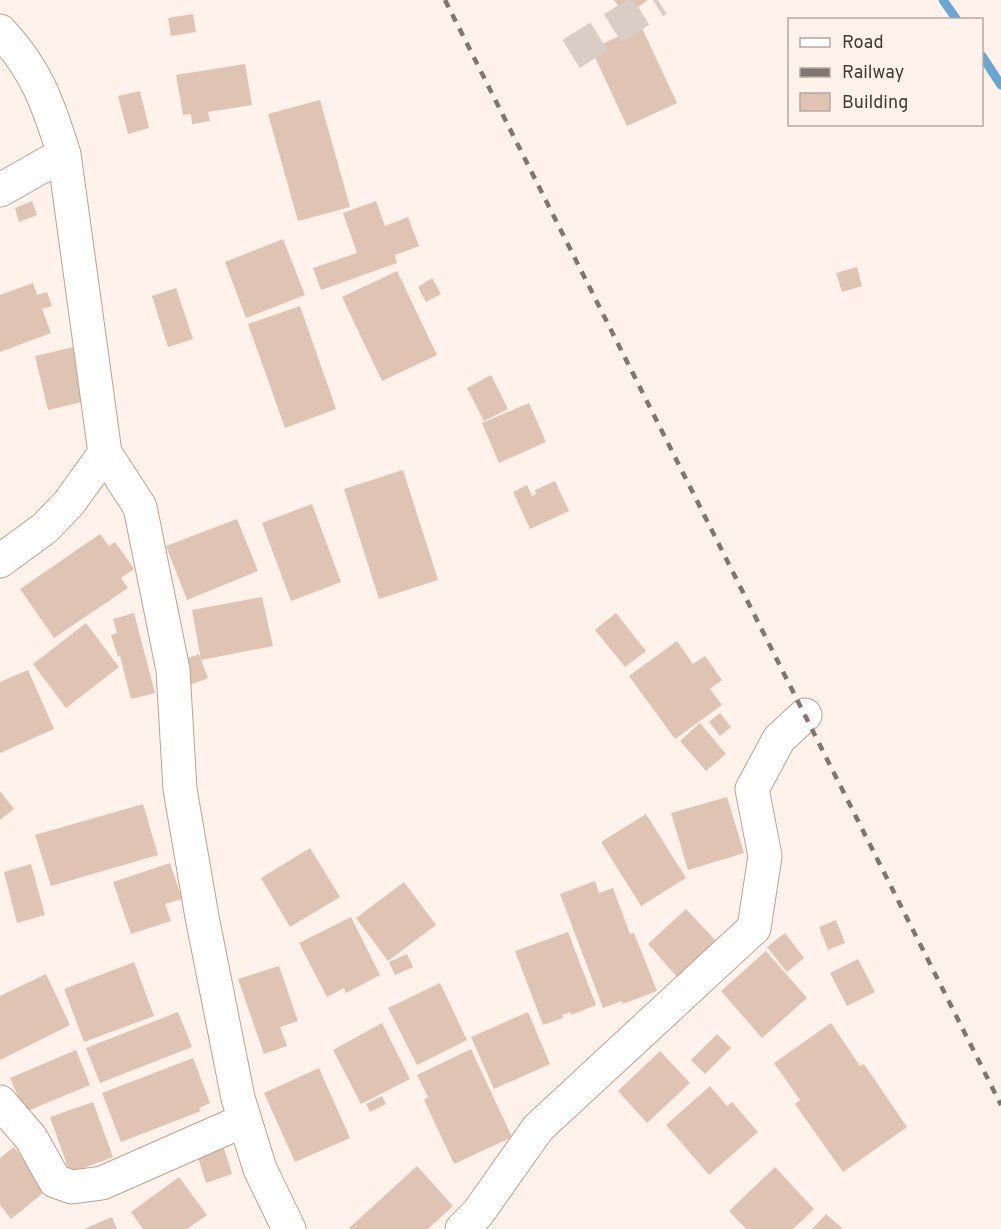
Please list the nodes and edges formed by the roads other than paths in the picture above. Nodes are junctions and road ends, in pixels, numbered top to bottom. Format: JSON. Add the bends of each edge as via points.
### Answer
{"nodes":[{"id":1,"x":0,"y":31,"type":"edge"},
{"id":2,"x":64,"y":154,"type":"junction"},
{"id":3,"x":0,"y":190,"type":"edge"},
{"id":4,"x":105,"y":453,"type":"junction"},
{"id":5,"x":0,"y":561,"type":"edge"},
{"id":6,"x":805,"y":715,"type":"dead end"},
{"id":7,"x":0,"y":1102,"type":"edge"},
{"id":8,"x":245,"y":1120,"type":"junction"},
{"id":9,"x":289,"y":1229,"type":"edge"},
{"id":10,"x":462,"y":1229,"type":"edge"}],
"edges":[{"from":1,"to":2,"type":"street","via":[[19,50],[37,80]]},
{"from":2,"to":3,"type":"street"},
{"from":2,"to":4,"type":"street"},
{"from":4,"to":5,"type":"street","via":[[69,503],[45,528]]},
{"from":4,"to":8,"type":"street","via":[[140,507],[173,670],[180,789],[202,917]]},
{"from":6,"to":10,"type":"street","via":[[779,739],[752,789],[765,856],[754,928],[538,1128],[478,1213]]},
{"from":7,"to":8,"type":"street","via":[[31,1138],[55,1181],[72,1187],[102,1183]]},
{"from":8,"to":9,"type":"street","via":[[260,1169]]}]}
